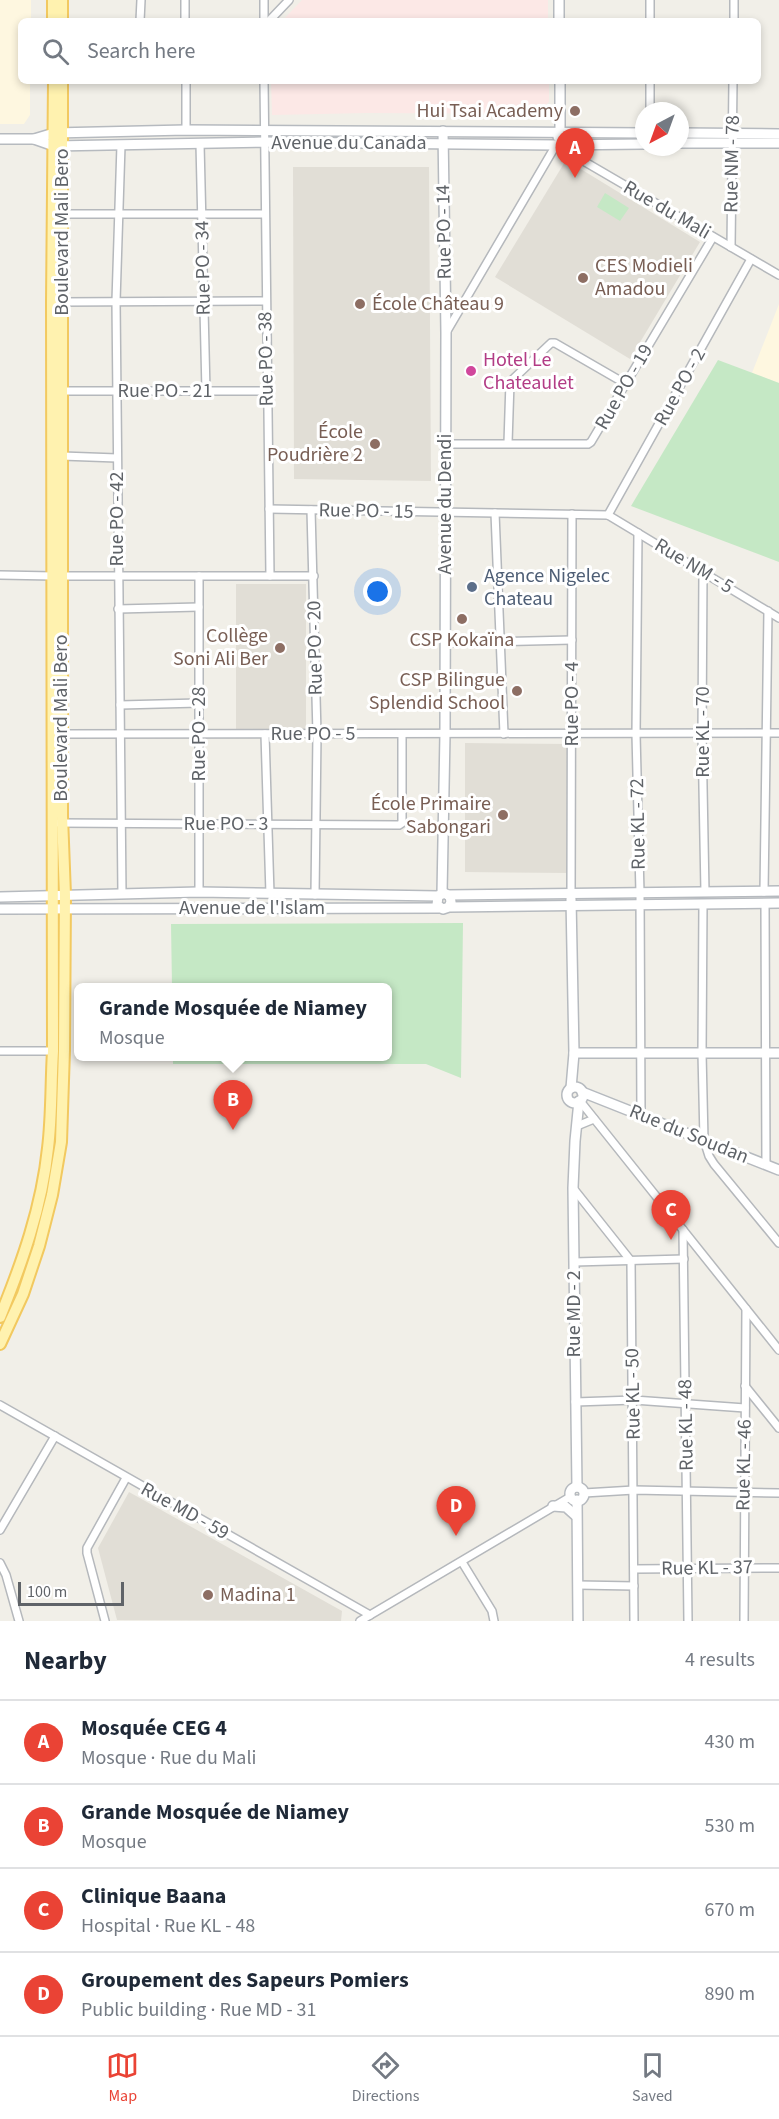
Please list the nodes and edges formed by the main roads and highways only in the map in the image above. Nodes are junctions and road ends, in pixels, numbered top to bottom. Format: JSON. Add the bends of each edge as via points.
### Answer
{"nodes":[{"id":1,"x":53,"y":0,"type":"edge"},
{"id":2,"x":62,"y":0,"type":"edge"},
{"id":3,"x":53,"y":18,"type":"edge"},
{"id":4,"x":62,"y":18,"type":"edge"},
{"id":5,"x":54,"y":84,"type":"edge"},
{"id":6,"x":62,"y":84,"type":"edge"},
{"id":7,"x":58,"y":133,"type":"junction"},
{"id":8,"x":58,"y":146,"type":"junction"},
{"id":9,"x":57,"y":302,"type":"junction"},
{"id":10,"x":57,"y":576,"type":"junction"},
{"id":11,"x":57,"y":823,"type":"junction"},
{"id":12,"x":51,"y":1080,"type":"junction"},
{"id":13,"x":63,"y":1081,"type":"junction"},
{"id":14,"x":0,"y":1317,"type":"edge"},
{"id":15,"x":0,"y":1344,"type":"edge"}],
"edges":[{"from":1,"to":3,"type":"main road"},
{"from":2,"to":4,"type":"main road"},
{"from":5,"to":7,"type":"main road","name":"Boulevard Mali Bero"},
{"from":6,"to":7,"type":"main road","name":"Boulevard Mali Bero"},
{"from":7,"to":8,"type":"main road","name":"Boulevard Mali Bero"},
{"from":8,"to":9,"type":"main road","name":"Boulevard Mali Bero"},
{"from":8,"to":9,"type":"main road","name":"Boulevard Mali Bero","via":[[62,214]]},
{"from":9,"to":10,"type":"main road","name":"Boulevard Mali Bero"},
{"from":9,"to":10,"type":"main road","name":"Boulevard Mali Bero","via":[[63,392]]},
{"from":10,"to":11,"type":"main road","name":"Boulevard Mali Bero"},
{"from":11,"to":12,"type":"main road","name":"Boulevard Mali Bero","via":[[52,895]]},
{"from":11,"to":13,"type":"main road","name":"Boulevard Mali Bero","via":[[65,895]]},
{"from":12,"to":13,"type":"main road"},
{"from":12,"to":14,"type":"main road","name":"Boulevard Mali Bero","via":[[49,1147],[41,1193]]},
{"from":13,"to":15,"type":"main road","name":"Boulevard Mali Bero","via":[[61,1142],[52,1195],[33,1265]]}]}
